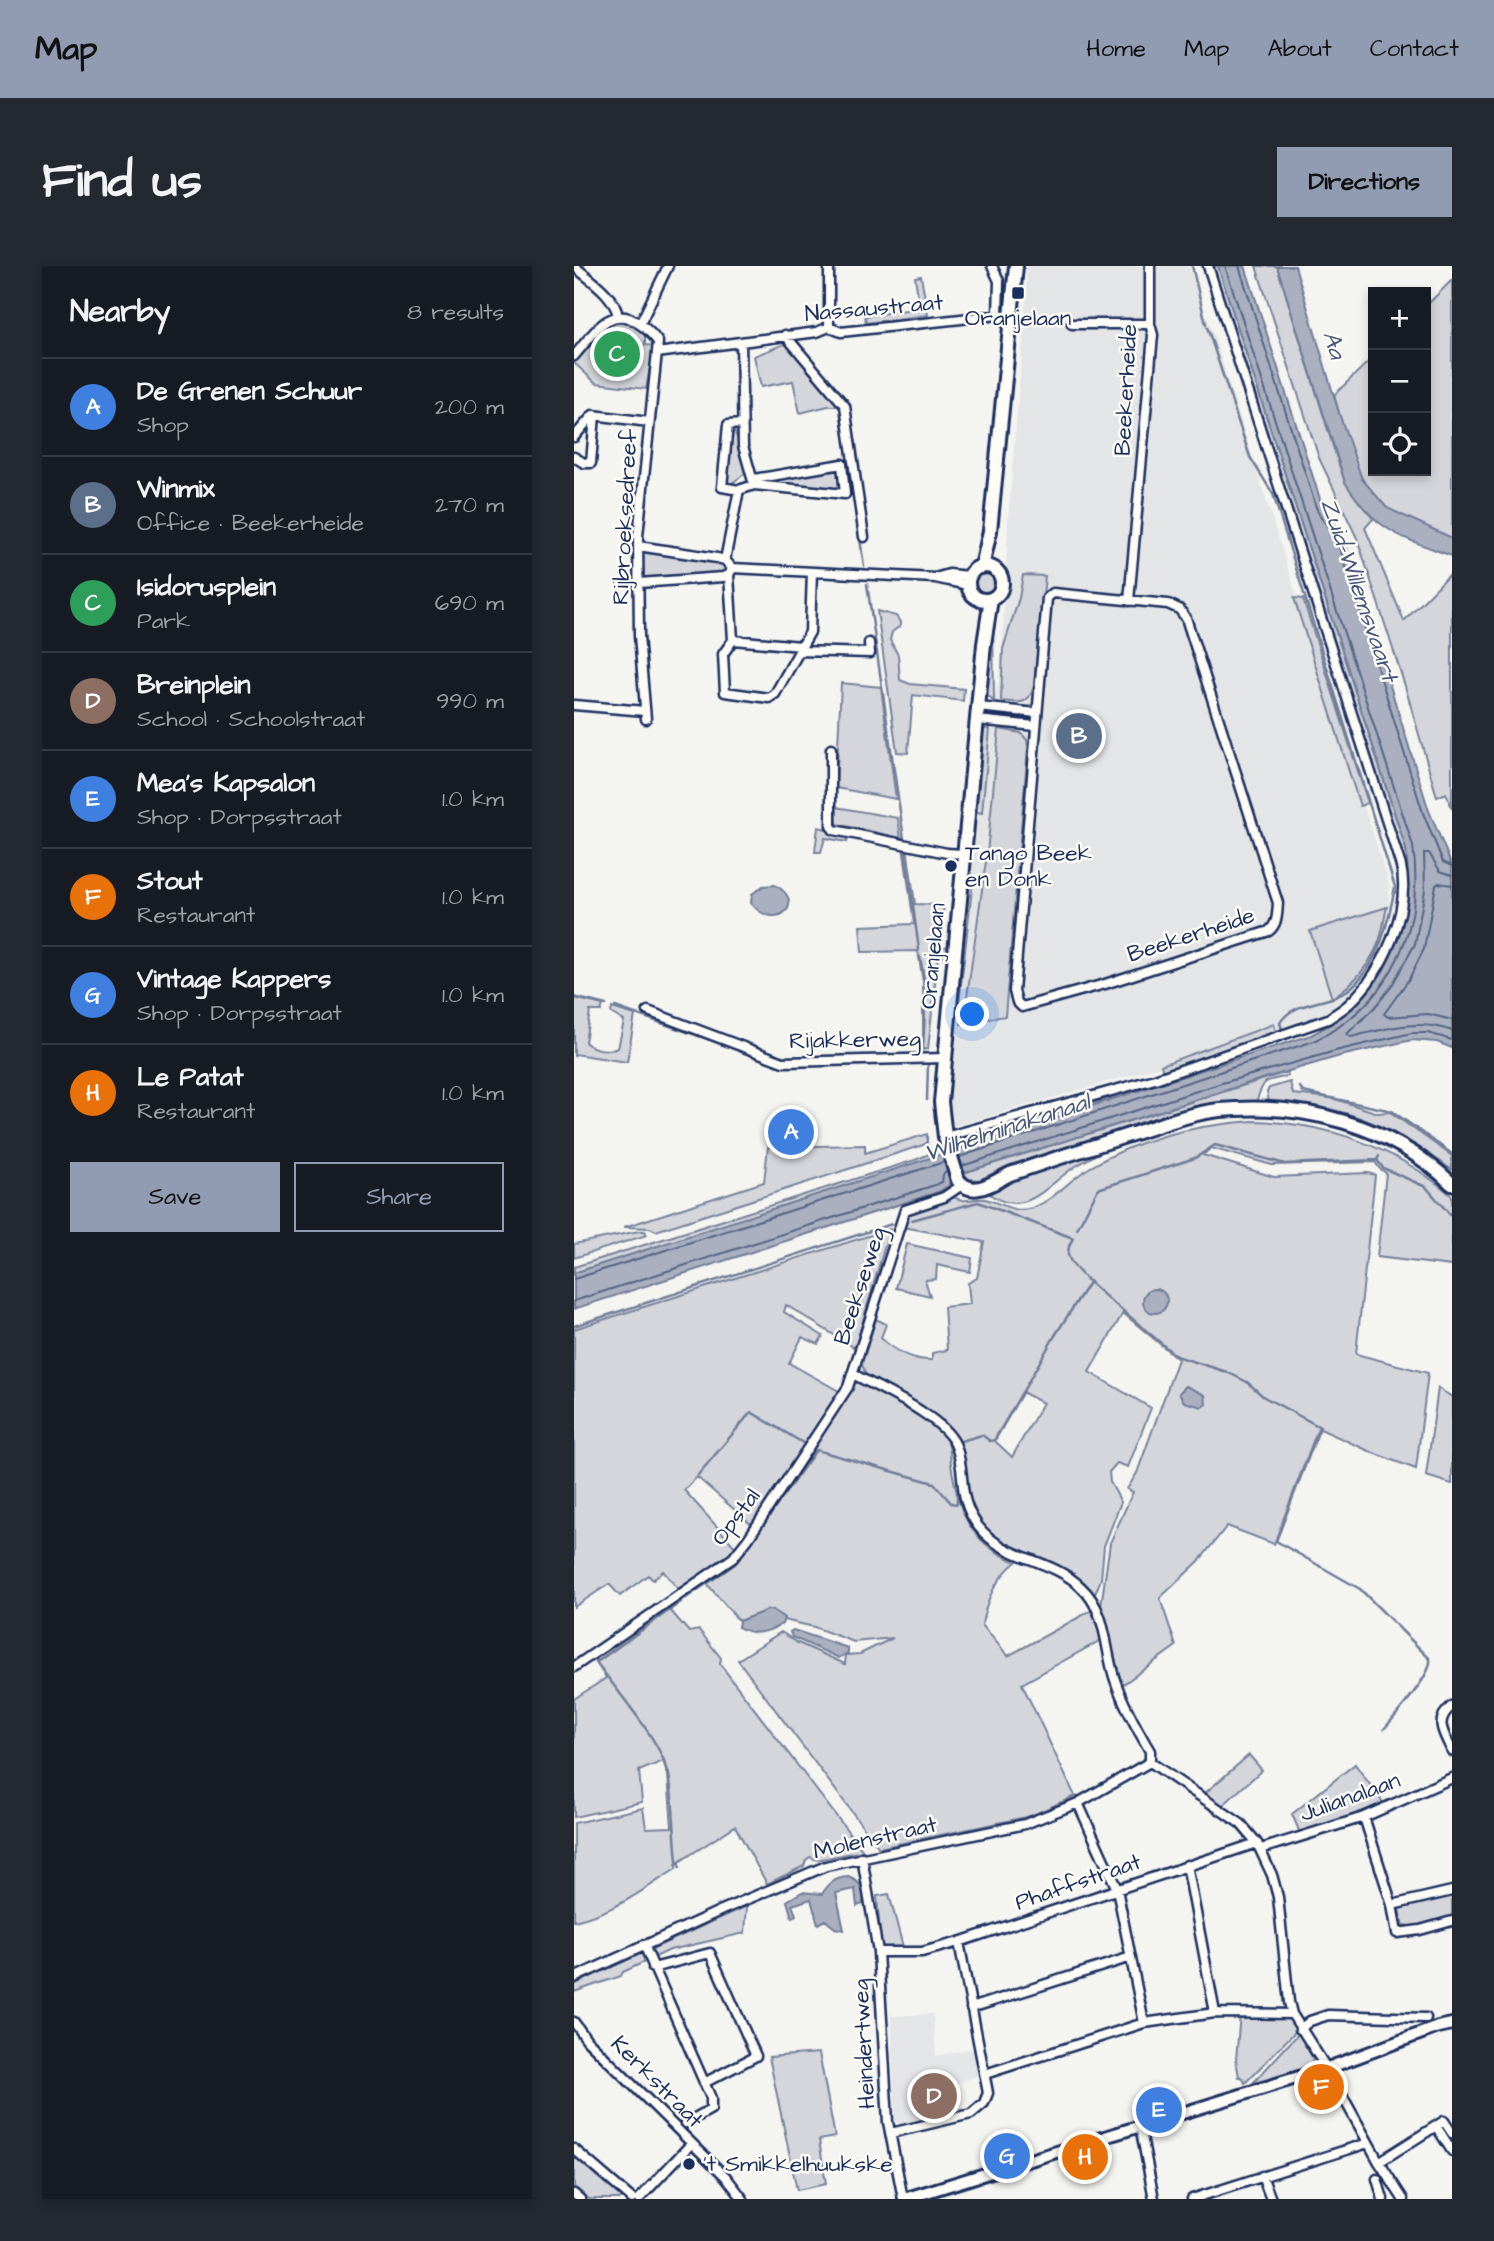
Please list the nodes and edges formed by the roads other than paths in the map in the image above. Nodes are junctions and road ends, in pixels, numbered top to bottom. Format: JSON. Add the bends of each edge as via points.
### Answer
{"nodes":[{"id":1,"x":574,"y":266,"type":"edge"},
{"id":2,"x":668,"y":266,"type":"edge"},
{"id":3,"x":829,"y":266,"type":"edge"},
{"id":4,"x":992,"y":266,"type":"edge"},
{"id":5,"x":1016,"y":266,"type":"edge"},
{"id":6,"x":1150,"y":266,"type":"edge"},
{"id":7,"x":1208,"y":266,"type":"edge"},
{"id":8,"x":618,"y":316,"type":"junction"},
{"id":9,"x":1005,"y":316,"type":"junction"},
{"id":10,"x":640,"y":324,"type":"junction"},
{"id":11,"x":1072,"y":324,"type":"dead end"},
{"id":12,"x":1150,"y":324,"type":"junction"},
{"id":13,"x":829,"y":327,"type":"junction"},
{"id":14,"x":785,"y":335,"type":"junction"},
{"id":15,"x":741,"y":342,"type":"junction"},
{"id":16,"x":657,"y":354,"type":"junction"},
{"id":17,"x":574,"y":355,"type":"edge"},
{"id":18,"x":595,"y":415,"type":"junction"},
{"id":19,"x":649,"y":422,"type":"junction"},
{"id":20,"x":743,"y":424,"type":"junction"},
{"id":21,"x":574,"y":437,"type":"edge"},
{"id":22,"x":574,"y":457,"type":"edge"},
{"id":23,"x":754,"y":482,"type":"junction"},
{"id":24,"x":739,"y":490,"type":"junction"},
{"id":25,"x":864,"y":537,"type":"dead end"},
{"id":26,"x":638,"y":546,"type":"junction"},
{"id":27,"x":725,"y":560,"type":"junction"},
{"id":28,"x":987,"y":568,"type":"junction"},
{"id":29,"x":731,"y":572,"type":"junction"},
{"id":30,"x":812,"y":572,"type":"junction"},
{"id":31,"x":969,"y":580,"type":"junction"},
{"id":32,"x":639,"y":583,"type":"junction"},
{"id":33,"x":985,"y":599,"type":"junction"},
{"id":34,"x":1129,"y":601,"type":"junction"},
{"id":35,"x":733,"y":640,"type":"junction"},
{"id":36,"x":869,"y":643,"type":"dead end"},
{"id":37,"x":800,"y":648,"type":"junction"},
{"id":38,"x":574,"y":705,"type":"edge"},
{"id":39,"x":978,"y":707,"type":"junction"},
{"id":40,"x":1037,"y":713,"type":"junction"},
{"id":41,"x":977,"y":720,"type":"junction"},
{"id":42,"x":1036,"y":726,"type":"junction"},
{"id":43,"x":831,"y":749,"type":"dead end"},
{"id":44,"x":963,"y":854,"type":"junction"},
{"id":45,"x":648,"y":1011,"type":"dead end"},
{"id":46,"x":945,"y":1058,"type":"junction"},
{"id":47,"x":945,"y":1137,"type":"junction"},
{"id":48,"x":960,"y":1182,"type":"junction"},
{"id":49,"x":1452,"y":1184,"type":"edge"},
{"id":50,"x":853,"y":1374,"type":"junction"},
{"id":51,"x":574,"y":1667,"type":"edge"},
{"id":52,"x":1452,"y":1706,"type":"edge"},
{"id":53,"x":1452,"y":1751,"type":"edge"},
{"id":54,"x":1150,"y":1762,"type":"junction"},
{"id":55,"x":1452,"y":1778,"type":"edge"},
{"id":56,"x":1078,"y":1803,"type":"junction"},
{"id":57,"x":1364,"y":1817,"type":"junction"},
{"id":58,"x":1259,"y":1846,"type":"junction"},
{"id":59,"x":862,"y":1857,"type":"junction"},
{"id":60,"x":1187,"y":1866,"type":"junction"},
{"id":61,"x":1117,"y":1889,"type":"junction"},
{"id":62,"x":1452,"y":1891,"type":"edge"},
{"id":63,"x":1392,"y":1905,"type":"junction"},
{"id":64,"x":1452,"y":1920,"type":"edge"},
{"id":65,"x":959,"y":1942,"type":"junction"},
{"id":66,"x":644,"y":1945,"type":"junction"},
{"id":67,"x":878,"y":1952,"type":"junction"},
{"id":68,"x":911,"y":1952,"type":"joint"},
{"id":69,"x":1131,"y":1957,"type":"junction"},
{"id":70,"x":653,"y":1968,"type":"junction"},
{"id":71,"x":574,"y":1978,"type":"edge"},
{"id":72,"x":971,"y":2008,"type":"junction"},
{"id":73,"x":1215,"y":2013,"type":"junction"},
{"id":74,"x":1292,"y":2014,"type":"junction"},
{"id":75,"x":1426,"y":2018,"type":"dead end"},
{"id":76,"x":574,"y":2022,"type":"edge"},
{"id":77,"x":1144,"y":2023,"type":"junction"},
{"id":78,"x":1452,"y":2024,"type":"edge"},
{"id":79,"x":1300,"y":2029,"type":"junction"},
{"id":80,"x":1325,"y":2069,"type":"junction"},
{"id":81,"x":985,"y":2074,"type":"junction"},
{"id":82,"x":704,"y":2082,"type":"junction"},
{"id":83,"x":686,"y":2123,"type":"dead end"},
{"id":84,"x":1440,"y":2124,"type":"junction"},
{"id":85,"x":1140,"y":2126,"type":"junction"},
{"id":86,"x":891,"y":2133,"type":"junction"},
{"id":87,"x":1452,"y":2133,"type":"edge"},
{"id":88,"x":1367,"y":2143,"type":"junction"},
{"id":89,"x":691,"y":2144,"type":"junction"},
{"id":90,"x":574,"y":2149,"type":"edge"},
{"id":91,"x":1452,"y":2151,"type":"edge"},
{"id":92,"x":1379,"y":2162,"type":"junction"},
{"id":93,"x":1262,"y":2176,"type":"junction"},
{"id":94,"x":1377,"y":2179,"type":"dead end"},
{"id":95,"x":574,"y":2194,"type":"edge"},
{"id":96,"x":1401,"y":2196,"type":"edge"},
{"id":97,"x":580,"y":2199,"type":"edge"},
{"id":98,"x":632,"y":2199,"type":"edge"},
{"id":99,"x":639,"y":2199,"type":"edge"},
{"id":100,"x":743,"y":2199,"type":"edge"},
{"id":101,"x":905,"y":2199,"type":"edge"},
{"id":102,"x":1154,"y":2199,"type":"edge"},
{"id":103,"x":1192,"y":2199,"type":"edge"},
{"id":104,"x":1271,"y":2199,"type":"edge"},
{"id":105,"x":1383,"y":2199,"type":"edge"},
{"id":106,"x":1390,"y":2199,"type":"edge"}],
"edges":[{"from":1,"to":8,"type":"street","via":[[611,298]]},
{"from":2,"to":10,"type":"street"},
{"from":3,"to":13,"type":"street"},
{"from":4,"to":9,"type":"street"},
{"from":5,"to":9,"type":"main road"},
{"from":6,"to":12,"type":"street","name":"Beekerheide"},
{"from":7,"to":47,"type":"street","via":[[1404,881],[1392,940],[1350,1004],[1328,1019],[1154,1079]]},
{"from":8,"to":10,"type":"street","via":[[629,316]]},
{"from":8,"to":17,"type":"street","via":[[601,326]]},
{"from":9,"to":13,"type":"street","name":"Nassaustraat","via":[[841,332]]},
{"from":9,"to":28,"type":"main road"},
{"from":10,"to":16,"type":"street","via":[[658,342]]},
{"from":11,"to":12,"type":"street"},
{"from":12,"to":34,"type":"street","name":"Beekerheide","via":[[1153,335]]},
{"from":13,"to":14,"type":"street","name":"Nassaustraat"},
{"from":14,"to":15,"type":"street","name":"Nassaustraat"},
{"from":14,"to":25,"type":"street","via":[[845,406]]},
{"from":15,"to":16,"type":"street","name":"Nassaustraat"},
{"from":15,"to":20,"type":"street"},
{"from":16,"to":19,"type":"street","name":"Rijbroeksedreef"},
{"from":18,"to":19,"type":"street"},
{"from":18,"to":21,"type":"street"},
{"from":18,"to":22,"type":"street","via":[[591,463]]},
{"from":19,"to":26,"type":"street","name":"Rijbroeksedreef"},
{"from":20,"to":23,"type":"street","via":[[743,446]]},
{"from":20,"to":24,"type":"street","via":[[728,425],[722,487]]},
{"from":23,"to":23,"type":"street","via":[[842,464],[845,494]]},
{"from":23,"to":24,"type":"street"},
{"from":24,"to":27,"type":"street"},
{"from":26,"to":27,"type":"street"},
{"from":26,"to":32,"type":"street","name":"Rijbroeksedreef"},
{"from":27,"to":29,"type":"street"},
{"from":28,"to":31,"type":"main road"},
{"from":28,"to":33,"type":"main road","via":[[999,575],[1001,584],[998,593]]},
{"from":29,"to":30,"type":"street"},
{"from":29,"to":32,"type":"street","via":[[718,578]]},
{"from":29,"to":35,"type":"street"},
{"from":30,"to":31,"type":"street","via":[[935,578],[948,574]]},
{"from":30,"to":37,"type":"street","via":[[810,632]]},
{"from":31,"to":33,"type":"main road","via":[[970,592]]},
{"from":32,"to":38,"type":"street","name":"Rijbroeksedreef","via":[[646,715]]},
{"from":33,"to":39,"type":"main road","name":"Oranjelaan"},
{"from":34,"to":40,"type":"street","name":"Beekerheide","via":[[1053,593],[1047,598]]},
{"from":34,"to":42,"type":"street","name":"Beekerheide","via":[[1168,604],[1186,618],[1278,902],[1274,926],[1022,1007],[1014,991]]},
{"from":35,"to":37,"type":"street"},
{"from":35,"to":37,"type":"street","via":[[723,654],[728,695],[773,697]]},
{"from":36,"to":37,"type":"street","via":[[870,653]]},
{"from":39,"to":40,"type":"street"},
{"from":39,"to":41,"type":"main road","name":"Oranjelaan"},
{"from":40,"to":42,"type":"street","name":"Beekerheide"},
{"from":41,"to":42,"type":"street"},
{"from":41,"to":44,"type":"main road","name":"Oranjelaan"},
{"from":43,"to":44,"type":"street","via":[[834,830]]},
{"from":44,"to":46,"type":"main road","name":"Oranjelaan"},
{"from":45,"to":46,"type":"street","name":"Rijakkerweg","via":[[783,1062]]},
{"from":46,"to":47,"type":"main road","name":"Oranjelaan","via":[[941,1102]]},
{"from":47,"to":48,"type":"main road","name":"Oranjelaan"},
{"from":48,"to":49,"type":"main road","via":[[975,1190],[984,1188],[1010,1174],[1201,1113],[1262,1109],[1297,1111],[1362,1127],[1432,1164]]},
{"from":48,"to":50,"type":"street","name":"Beekseweg","via":[[944,1198],[905,1210]]},
{"from":50,"to":51,"type":"street","name":"Opstal","via":[[733,1558]]},
{"from":50,"to":54,"type":"street","name":"Beekseweg","via":[[927,1415],[948,1433],[956,1446],[964,1501],[988,1537],[1010,1552],[1065,1574],[1093,1601],[1115,1679],[1150,1751]]},
{"from":52,"to":53,"type":"street","via":[[1441,1722]]},
{"from":54,"to":56,"type":"street","name":"Molenstraat"},
{"from":54,"to":58,"type":"street","via":[[1241,1824]]},
{"from":55,"to":57,"type":"street","name":"Julianalaan"},
{"from":56,"to":59,"type":"street","name":"Molenstraat","via":[[1025,1824]]},
{"from":56,"to":61,"type":"street"},
{"from":57,"to":58,"type":"street","name":"Julianalaan"},
{"from":57,"to":63,"type":"street"},
{"from":58,"to":60,"type":"street","name":"Phaffstraat"},
{"from":58,"to":74,"type":"street","via":[[1278,1898]]},
{"from":59,"to":66,"type":"street","name":"Molenstraat","via":[[826,1866]]},
{"from":59,"to":67,"type":"street","name":"Heindertweg"},
{"from":60,"to":61,"type":"street","name":"Phaffstraat"},
{"from":60,"to":73,"type":"street"},
{"from":61,"to":65,"type":"street","name":"Phaffstraat"},
{"from":61,"to":69,"type":"street"},
{"from":62,"to":63,"type":"street"},
{"from":63,"to":64,"type":"street","via":[[1397,1933]]},
{"from":65,"to":68,"type":"street","name":"Phaffstraat"},
{"from":65,"to":72,"type":"street"},
{"from":66,"to":70,"type":"street"},
{"from":66,"to":71,"type":"street","name":"Molenstraat"},
{"from":67,"to":68,"type":"street","name":"Heindertweg"},
{"from":67,"to":86,"type":"street","name":"Heindertweg"},
{"from":69,"to":72,"type":"street"},
{"from":69,"to":77,"type":"street"},
{"from":70,"to":82,"type":"street"},
{"from":70,"to":82,"type":"street","via":[[710,1953],[756,2056]]},
{"from":72,"to":81,"type":"street"},
{"from":73,"to":74,"type":"street"},
{"from":73,"to":77,"type":"street"},
{"from":74,"to":79,"type":"street"},
{"from":75,"to":79,"type":"street","via":[[1328,2015]]},
{"from":76,"to":89,"type":"street","name":"Kerkstraat"},
{"from":77,"to":81,"type":"street"},
{"from":78,"to":80,"type":"street"},
{"from":79,"to":80,"type":"street"},
{"from":80,"to":85,"type":"street"},
{"from":80,"to":88,"type":"street"},
{"from":81,"to":86,"type":"street","via":[[988,2093],[971,2115]]},
{"from":82,"to":83,"type":"street","via":[[711,2109]]},
{"from":84,"to":87,"type":"street"},
{"from":84,"to":91,"type":"street"},
{"from":84,"to":92,"type":"street"},
{"from":85,"to":101,"type":"street"},
{"from":85,"to":102,"type":"street"},
{"from":86,"to":101,"type":"street","name":"Heindertweg"},
{"from":88,"to":92,"type":"street"},
{"from":88,"to":93,"type":"street"},
{"from":89,"to":99,"type":"street"},
{"from":89,"to":100,"type":"street","name":"Kerkstraat"},
{"from":90,"to":98,"type":"street"},
{"from":92,"to":96,"type":"street"},
{"from":93,"to":103,"type":"street"},
{"from":93,"to":104,"type":"street"},
{"from":94,"to":105,"type":"street"},
{"from":95,"to":97,"type":"street"},
{"from":96,"to":106,"type":"street"}]}
